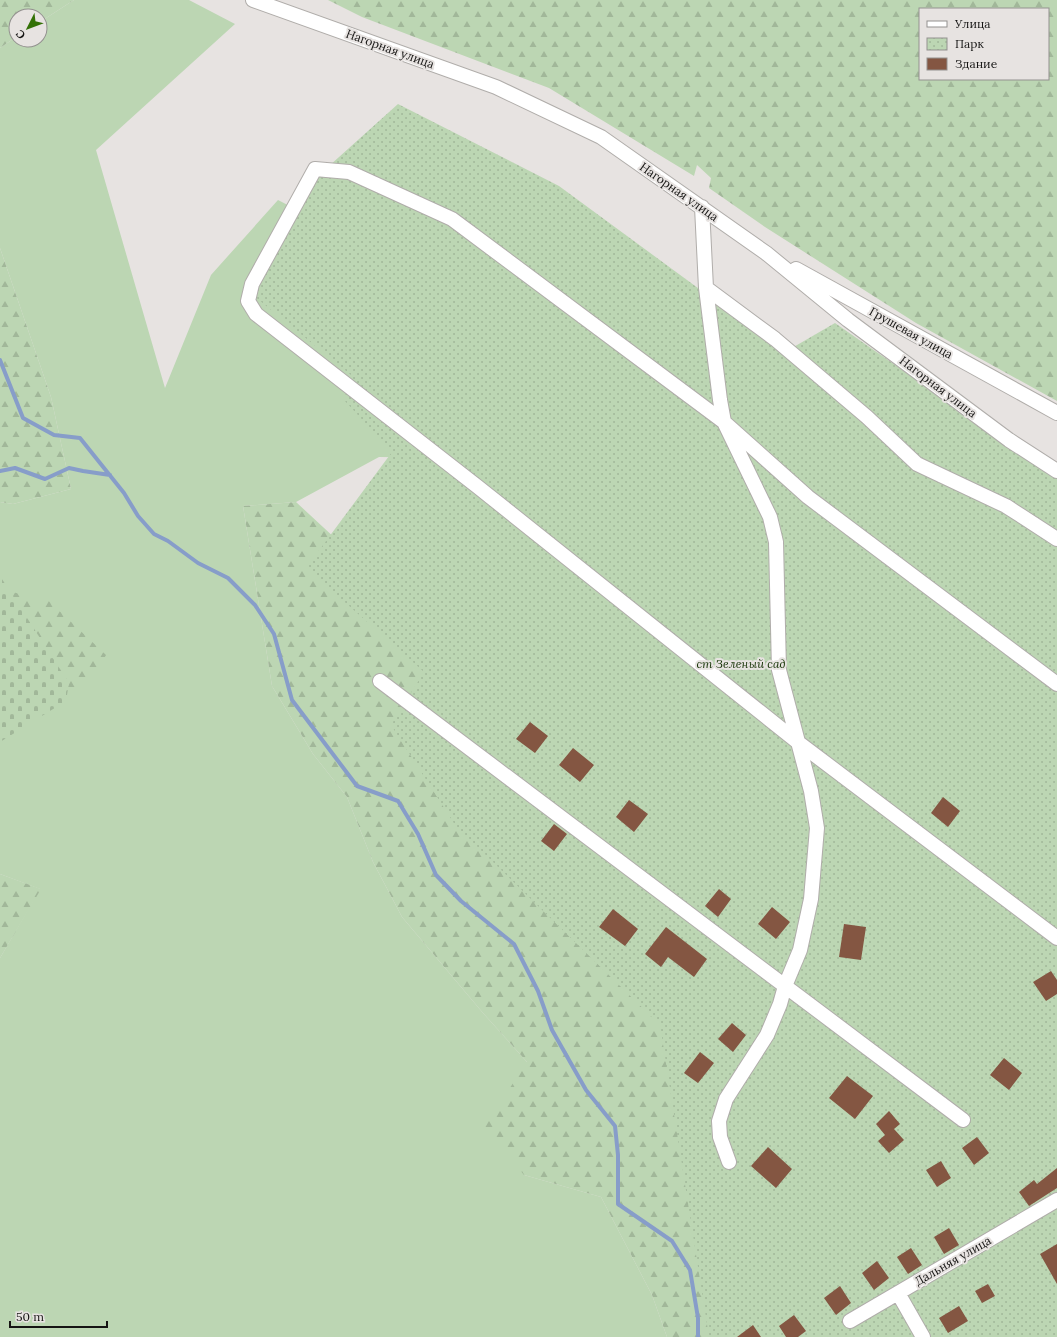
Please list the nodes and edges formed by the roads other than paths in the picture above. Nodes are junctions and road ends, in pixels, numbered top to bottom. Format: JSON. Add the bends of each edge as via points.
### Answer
{"nodes":[{"id":1,"x":253,"y":0,"type":"edge"},
{"id":2,"x":702,"y":207,"type":"junction"},
{"id":3,"x":766,"y":253,"type":"junction"},
{"id":4,"x":706,"y":288,"type":"junction"},
{"id":5,"x":1057,"y":413,"type":"edge"},
{"id":6,"x":724,"y":422,"type":"junction"},
{"id":7,"x":1057,"y":470,"type":"edge"},
{"id":8,"x":1057,"y":539,"type":"edge"},
{"id":9,"x":380,"y":681,"type":"dead end"},
{"id":10,"x":1057,"y":684,"type":"edge"},
{"id":11,"x":799,"y":744,"type":"junction"},
{"id":12,"x":1057,"y":938,"type":"edge"},
{"id":13,"x":785,"y":986,"type":"junction"},
{"id":14,"x":963,"y":1120,"type":"dead end"},
{"id":15,"x":729,"y":1162,"type":"dead end"},
{"id":16,"x":1057,"y":1200,"type":"edge"},
{"id":17,"x":898,"y":1293,"type":"junction"},
{"id":18,"x":850,"y":1321,"type":"dead end"},
{"id":19,"x":923,"y":1337,"type":"edge"}],
"edges":[{"from":1,"to":2,"type":"street","name":"Нагорная улица","via":[[496,88],[600,137]]},
{"from":2,"to":3,"type":"street","name":"Нагорная улица"},
{"from":2,"to":4,"type":"street"},
{"from":3,"to":5,"type":"street","name":"Грушевая улица"},
{"from":3,"to":7,"type":"street","name":"Нагорная улица","via":[[848,320],[1009,440]]},
{"from":4,"to":6,"type":"street"},
{"from":4,"to":8,"type":"street","via":[[775,339],[917,464],[1006,506]]},
{"from":6,"to":10,"type":"street","via":[[808,497]]},
{"from":6,"to":11,"type":"street","via":[[770,517],[776,542],[779,670]]},
{"from":6,"to":11,"type":"street","via":[[452,219],[349,172],[314,169],[252,284],[248,301],[256,314],[478,487]]},
{"from":9,"to":13,"type":"street"},
{"from":11,"to":12,"type":"street"},
{"from":11,"to":13,"type":"street","via":[[817,828],[811,899],[800,950]]},
{"from":13,"to":14,"type":"street"},
{"from":13,"to":15,"type":"street","via":[[767,1035],[726,1099],[719,1120],[720,1137]]},
{"from":16,"to":17,"type":"street","name":"Дальняя улица"},
{"from":17,"to":18,"type":"street","name":"Дальняя улица"},
{"from":17,"to":19,"type":"street"}]}
